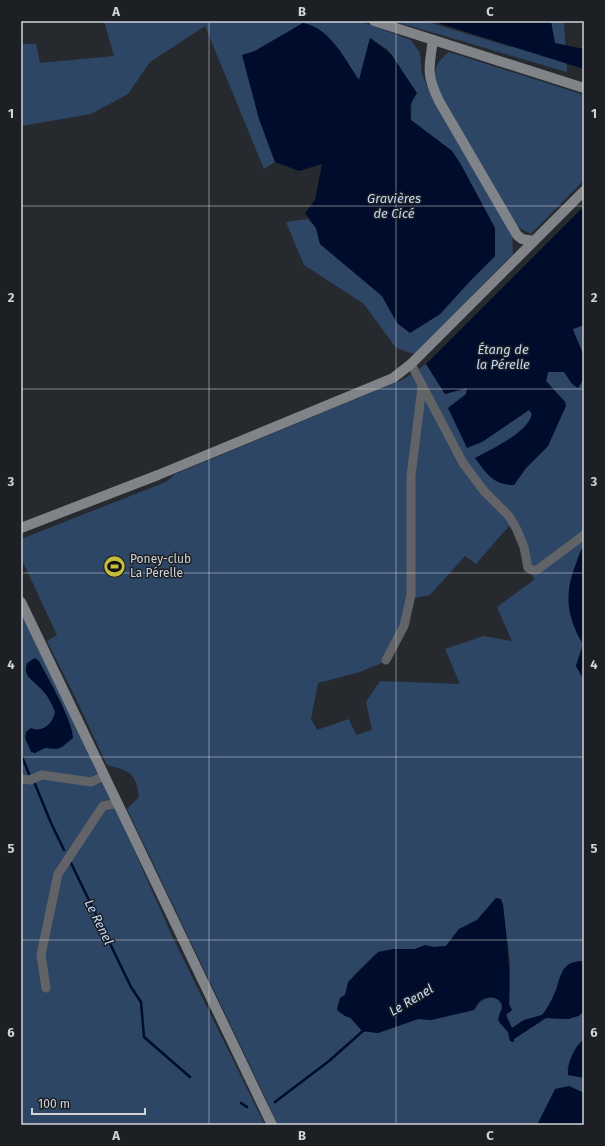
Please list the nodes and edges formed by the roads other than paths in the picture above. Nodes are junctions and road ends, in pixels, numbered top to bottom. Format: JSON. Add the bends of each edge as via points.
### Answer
{"nodes":[{"id":1,"x":374,"y":21,"type":"edge"},
{"id":2,"x":433,"y":40,"type":"junction"},
{"id":3,"x":584,"y":88,"type":"edge"},
{"id":4,"x":584,"y":191,"type":"edge"},
{"id":5,"x":517,"y":235,"type":"junction"},
{"id":6,"x":534,"y":241,"type":"junction"},
{"id":7,"x":515,"y":259,"type":"junction"},
{"id":8,"x":411,"y":364,"type":"junction"},
{"id":9,"x":422,"y":387,"type":"junction"},
{"id":10,"x":21,"y":528,"type":"edge"},
{"id":11,"x":584,"y":535,"type":"edge"},
{"id":12,"x":21,"y":602,"type":"edge"},
{"id":13,"x":386,"y":660,"type":"dead end"},
{"id":14,"x":104,"y":776,"type":"junction"},
{"id":15,"x":21,"y":779,"type":"edge"},
{"id":16,"x":118,"y":803,"type":"junction"},
{"id":17,"x":46,"y":988,"type":"dead end"},
{"id":18,"x":272,"y":1125,"type":"edge"}],
"edges":[{"from":1,"to":2,"type":"main road"},
{"from":2,"to":3,"type":"main road"},
{"from":2,"to":5,"type":"main road","via":[[428,73],[432,86]]},
{"from":4,"to":6,"type":"main road"},
{"from":5,"to":6,"type":"main road","via":[[522,239]]},
{"from":5,"to":7,"type":"main road"},
{"from":6,"to":7,"type":"main road"},
{"from":7,"to":8,"type":"main road"},
{"from":8,"to":9,"type":"street"},
{"from":8,"to":10,"type":"main road","via":[[393,378],[365,391]]},
{"from":9,"to":11,"type":"street","via":[[463,463],[484,491],[509,516],[524,547],[528,568],[536,570]]},
{"from":9,"to":13,"type":"street","via":[[410,476],[411,595],[404,626]]},
{"from":12,"to":14,"type":"main road"},
{"from":14,"to":15,"type":"street","via":[[91,782],[42,776],[30,780]]},
{"from":14,"to":16,"type":"main road"},
{"from":16,"to":17,"type":"street","via":[[103,806],[58,874],[40,955]]},
{"from":16,"to":18,"type":"main road"}]}
